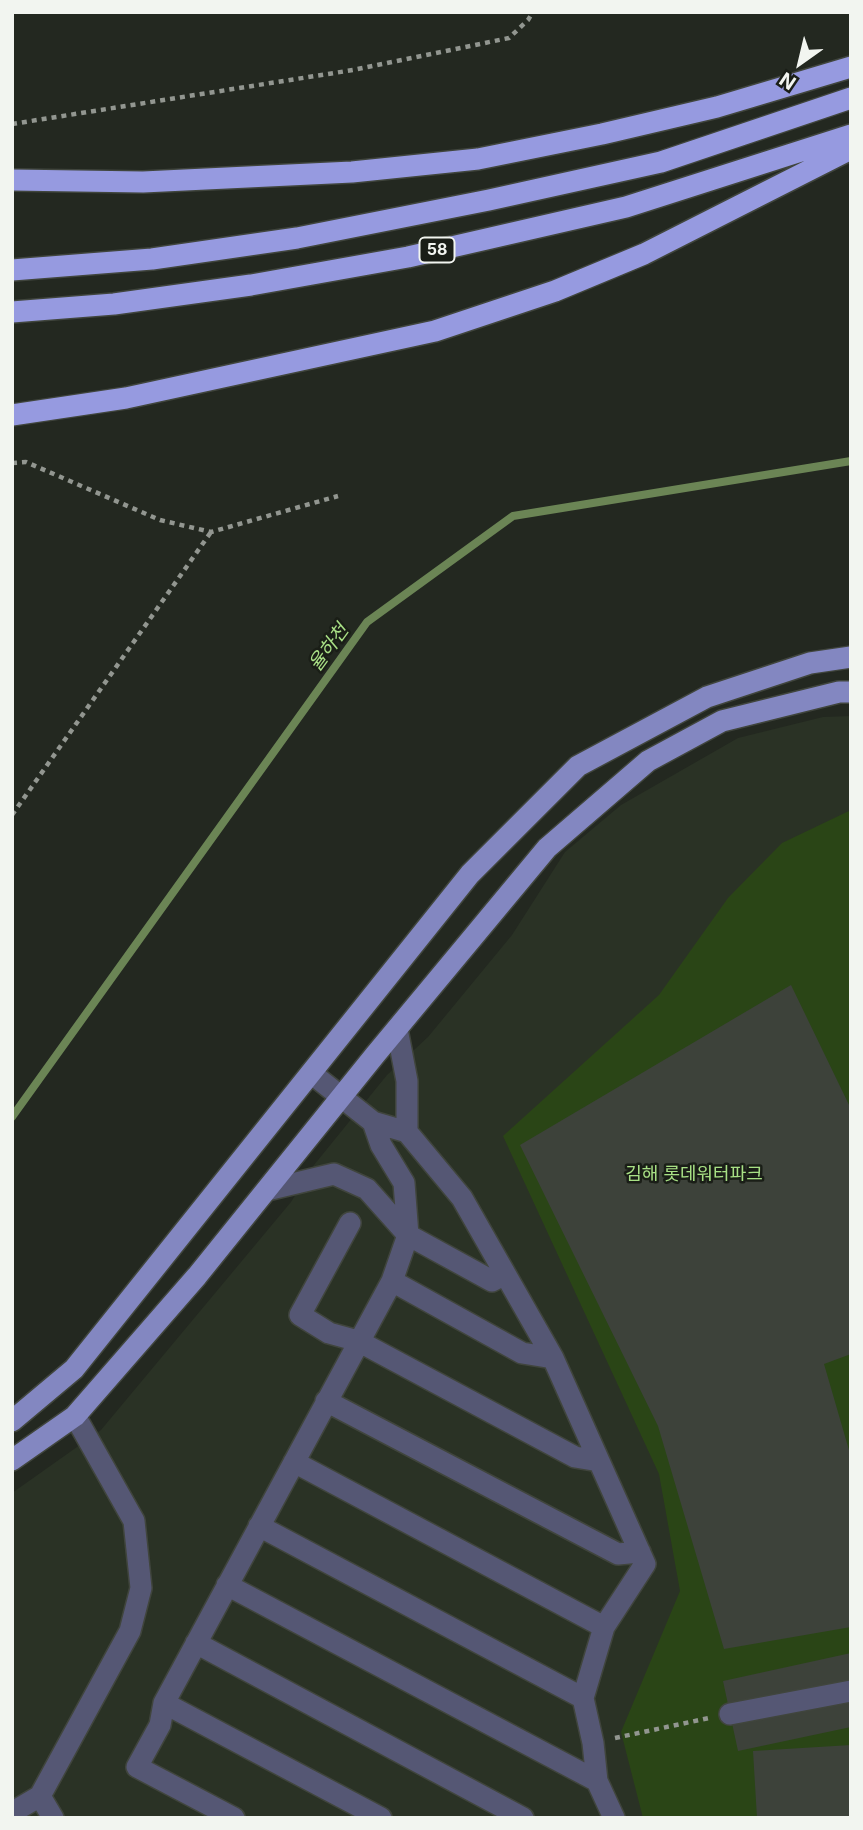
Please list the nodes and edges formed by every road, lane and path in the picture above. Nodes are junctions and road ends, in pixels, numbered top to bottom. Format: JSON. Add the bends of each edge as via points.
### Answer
{"nodes":[{"id":1,"x":533,"y":12,"type":"edge"},
{"id":2,"x":851,"y":67,"type":"edge"},
{"id":3,"x":851,"y":98,"type":"edge"},
{"id":4,"x":12,"y":124,"type":"edge"},
{"id":5,"x":851,"y":135,"type":"edge"},
{"id":6,"x":851,"y":149,"type":"edge"},
{"id":7,"x":12,"y":180,"type":"edge"},
{"id":8,"x":12,"y":270,"type":"edge"},
{"id":9,"x":12,"y":312,"type":"edge"},
{"id":10,"x":12,"y":415,"type":"edge"},
{"id":11,"x":12,"y":463,"type":"edge"},
{"id":12,"x":338,"y":496,"type":"dead end"},
{"id":13,"x":211,"y":533,"type":"junction"},
{"id":14,"x":851,"y":657,"type":"edge"},
{"id":15,"x":851,"y":692,"type":"edge"},
{"id":16,"x":12,"y":815,"type":"edge"},
{"id":17,"x":397,"y":1028,"type":"junction"},
{"id":18,"x":311,"y":1073,"type":"junction"},
{"id":19,"x":341,"y":1096,"type":"junction"},
{"id":20,"x":373,"y":1122,"type":"junction"},
{"id":21,"x":407,"y":1132,"type":"junction"},
{"id":22,"x":267,"y":1190,"type":"junction"},
{"id":23,"x":350,"y":1223,"type":"dead end"},
{"id":24,"x":408,"y":1235,"type":"junction"},
{"id":25,"x":505,"y":1274,"type":"junction"},
{"id":26,"x":391,"y":1281,"type":"junction"},
{"id":27,"x":358,"y":1341,"type":"junction"},
{"id":28,"x":553,"y":1358,"type":"junction"},
{"id":29,"x":326,"y":1401,"type":"junction"},
{"id":30,"x":75,"y":1416,"type":"junction"},
{"id":31,"x":12,"y":1421,"type":"edge"},
{"id":32,"x":12,"y":1460,"type":"edge"},
{"id":33,"x":599,"y":1461,"type":"junction"},
{"id":34,"x":294,"y":1462,"type":"junction"},
{"id":35,"x":259,"y":1526,"type":"junction"},
{"id":36,"x":640,"y":1552,"type":"junction"},
{"id":37,"x":227,"y":1585,"type":"junction"},
{"id":38,"x":604,"y":1627,"type":"junction"},
{"id":39,"x":196,"y":1643,"type":"junction"},
{"id":40,"x":851,"y":1691,"type":"edge"},
{"id":41,"x":583,"y":1698,"type":"junction"},
{"id":42,"x":164,"y":1703,"type":"junction"},
{"id":43,"x":730,"y":1714,"type":"joint"},
{"id":44,"x":593,"y":1743,"type":"junction"},
{"id":45,"x":597,"y":1782,"type":"junction"},
{"id":46,"x":40,"y":1796,"type":"junction"},
{"id":47,"x":13,"y":1818,"type":"edge"},
{"id":48,"x":52,"y":1818,"type":"edge"},
{"id":49,"x":233,"y":1818,"type":"edge"},
{"id":50,"x":381,"y":1818,"type":"edge"},
{"id":51,"x":523,"y":1818,"type":"edge"},
{"id":52,"x":614,"y":1818,"type":"edge"}],
"edges":[{"from":1,"to":4,"type":"path","via":[[509,38],[353,70]]},
{"from":2,"to":7,"type":"highway","via":[[717,107],[478,159],[352,172],[157,181]]},
{"from":3,"to":8,"type":"highway","number":"58","via":[[661,162],[489,200],[297,238],[152,259]]},
{"from":5,"to":9,"type":"highway","number":"58","via":[[626,207],[408,257],[251,285],[114,304]]},
{"from":6,"to":10,"type":"highway","via":[[644,254],[555,291],[435,331],[126,398]]},
{"from":11,"to":13,"type":"path","via":[[26,462],[160,520]]},
{"from":12,"to":13,"type":"path"},
{"from":13,"to":16,"type":"path"},
{"from":14,"to":18,"type":"main road","via":[[810,663],[707,697],[578,766],[470,874]]},
{"from":15,"to":17,"type":"main road","via":[[722,721],[648,761],[547,848]]},
{"from":17,"to":19,"type":"main road"},
{"from":17,"to":21,"type":"street","via":[[407,1081]]},
{"from":18,"to":19,"type":"street"},
{"from":18,"to":31,"type":"main road","via":[[74,1369]]},
{"from":19,"to":20,"type":"street"},
{"from":19,"to":22,"type":"main road"},
{"from":20,"to":21,"type":"street"},
{"from":20,"to":24,"type":"street","via":[[404,1183]]},
{"from":21,"to":25,"type":"street","via":[[462,1198]]},
{"from":22,"to":24,"type":"street","via":[[334,1174],[367,1189]]},
{"from":22,"to":30,"type":"main road"},
{"from":23,"to":27,"type":"street","via":[[300,1315],[329,1333]]},
{"from":24,"to":25,"type":"street","via":[[492,1281]]},
{"from":24,"to":26,"type":"street"},
{"from":25,"to":28,"type":"street"},
{"from":26,"to":27,"type":"street"},
{"from":26,"to":28,"type":"street","via":[[523,1353]]},
{"from":27,"to":29,"type":"street"},
{"from":27,"to":33,"type":"street","via":[[575,1457]]},
{"from":28,"to":33,"type":"street"},
{"from":29,"to":34,"type":"street"},
{"from":29,"to":36,"type":"street","via":[[618,1554]]},
{"from":30,"to":32,"type":"main road"},
{"from":30,"to":46,"type":"street","via":[[134,1521],[141,1588],[130,1631]]},
{"from":33,"to":36,"type":"street"},
{"from":34,"to":35,"type":"street"},
{"from":34,"to":38,"type":"street"},
{"from":35,"to":37,"type":"street"},
{"from":35,"to":41,"type":"street"},
{"from":36,"to":38,"type":"street","via":[[645,1564]]},
{"from":37,"to":39,"type":"street"},
{"from":37,"to":45,"type":"street"},
{"from":38,"to":41,"type":"street"},
{"from":39,"to":42,"type":"street"},
{"from":39,"to":51,"type":"street"},
{"from":40,"to":43,"type":"street"},
{"from":41,"to":44,"type":"street"},
{"from":42,"to":49,"type":"street","via":[[160,1726],[137,1767]]},
{"from":42,"to":50,"type":"street"},
{"from":43,"to":44,"type":"path"},
{"from":44,"to":45,"type":"street"},
{"from":45,"to":52,"type":"street"},
{"from":46,"to":47,"type":"street","via":[[18,1809]]},
{"from":46,"to":48,"type":"street"}]}
